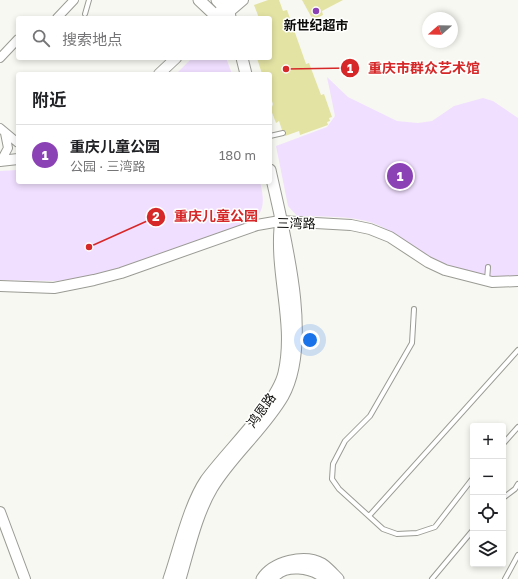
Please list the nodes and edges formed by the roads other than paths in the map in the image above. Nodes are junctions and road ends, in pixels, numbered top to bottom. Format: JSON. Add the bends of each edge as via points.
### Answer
{"nodes":[{"id":1,"x":74,"y":0,"type":"edge"},
{"id":2,"x":89,"y":0,"type":"edge"},
{"id":3,"x":243,"y":0,"type":"edge"},
{"id":4,"x":200,"y":1,"type":"edge"},
{"id":5,"x":226,"y":7,"type":"edge"},
{"id":6,"x":85,"y":14,"type":"dead end"},
{"id":7,"x":59,"y":16,"type":"edge"},
{"id":8,"x":211,"y":16,"type":"edge"},
{"id":9,"x":213,"y":16,"type":"edge"},
{"id":10,"x":16,"y":40,"type":"edge"},
{"id":11,"x":0,"y":58,"type":"edge"},
{"id":12,"x":174,"y":60,"type":"edge"},
{"id":13,"x":242,"y":60,"type":"edge"},
{"id":14,"x":161,"y":72,"type":"edge"},
{"id":15,"x":246,"y":72,"type":"edge"},
{"id":16,"x":2,"y":131,"type":"edge"},
{"id":17,"x":283,"y":133,"type":"dead end"},
{"id":18,"x":272,"y":136,"type":"edge"},
{"id":19,"x":16,"y":142,"type":"edge"},
{"id":20,"x":16,"y":159,"type":"edge"},
{"id":21,"x":0,"y":161,"type":"edge"},
{"id":22,"x":272,"y":182,"type":"edge"},
{"id":23,"x":280,"y":222,"type":"junction"},
{"id":24,"x":488,"y":267,"type":"dead end"},
{"id":25,"x":487,"y":281,"type":"junction"},
{"id":26,"x":518,"y":281,"type":"edge"},
{"id":27,"x":0,"y":286,"type":"edge"},
{"id":28,"x":414,"y":309,"type":"dead end"},
{"id":29,"x":518,"y":350,"type":"edge"},
{"id":30,"x":518,"y":427,"type":"edge"},
{"id":31,"x":506,"y":441,"type":"edge"},
{"id":32,"x":470,"y":482,"type":"edge"},
{"id":33,"x":518,"y":484,"type":"edge"},
{"id":34,"x":506,"y":496,"type":"edge"},
{"id":35,"x":0,"y":512,"type":"edge"},
{"id":36,"x":369,"y":516,"type":"junction"},
{"id":37,"x":472,"y":531,"type":"edge"},
{"id":38,"x":518,"y":555,"type":"edge"},
{"id":39,"x":24,"y":579,"type":"edge"},
{"id":40,"x":169,"y":579,"type":"edge"},
{"id":41,"x":180,"y":579,"type":"edge"},
{"id":42,"x":262,"y":579,"type":"edge"},
{"id":43,"x":272,"y":579,"type":"edge"},
{"id":44,"x":326,"y":579,"type":"edge"},
{"id":45,"x":338,"y":579,"type":"edge"},
{"id":46,"x":432,"y":579,"type":"edge"},
{"id":47,"x":505,"y":579,"type":"edge"}],
"edges":[{"from":1,"to":7,"type":"street"},
{"from":2,"to":6,"type":"lane"},
{"from":3,"to":5,"type":"street"},
{"from":4,"to":8,"type":"main road"},
{"from":5,"to":9,"type":"main road"},
{"from":10,"to":11,"type":"street"},
{"from":12,"to":14,"type":"street"},
{"from":13,"to":15,"type":"main road"},
{"from":16,"to":19,"type":"street"},
{"from":16,"to":21,"type":"street","via":[[8,148]]},
{"from":17,"to":18,"type":"lane"},
{"from":20,"to":21,"type":"street"},
{"from":22,"to":23,"type":"main road","name":"鸿恩路"},
{"from":23,"to":25,"type":"street","name":"三湾路","via":[[351,225],[370,229],[390,237],[445,270]]},
{"from":23,"to":27,"type":"street","name":"三湾路","via":[[257,225],[121,273],[88,282],[54,288]]},
{"from":23,"to":40,"type":"main road","name":"鸿恩路","via":[[279,244],[288,316],[284,374],[264,409],[206,481],[194,504]]},
{"from":23,"to":41,"type":"main road","name":"鸿恩路","via":[[287,244],[296,313],[296,350],[290,377],[283,396],[271,414],[213,487],[202,509]]},
{"from":24,"to":25,"type":"lane"},
{"from":25,"to":26,"type":"street","name":"三湾路"},
{"from":28,"to":36,"type":"lane","via":[[412,343],[370,416],[345,441],[333,464],[332,480]]},
{"from":29,"to":36,"type":"lane"},
{"from":30,"to":31,"type":"lane"},
{"from":32,"to":36,"type":"lane","via":[[439,522],[417,533],[397,534],[383,529]]},
{"from":33,"to":34,"type":"lane","via":[[516,489]]},
{"from":35,"to":39,"type":"street"},
{"from":37,"to":46,"type":"lane"},
{"from":38,"to":47,"type":"lane"},
{"from":42,"to":45,"type":"main road","via":[[279,565],[310,560],[322,564]]},
{"from":43,"to":44,"type":"main road","via":[[281,572],[295,568],[309,568]]}]}
